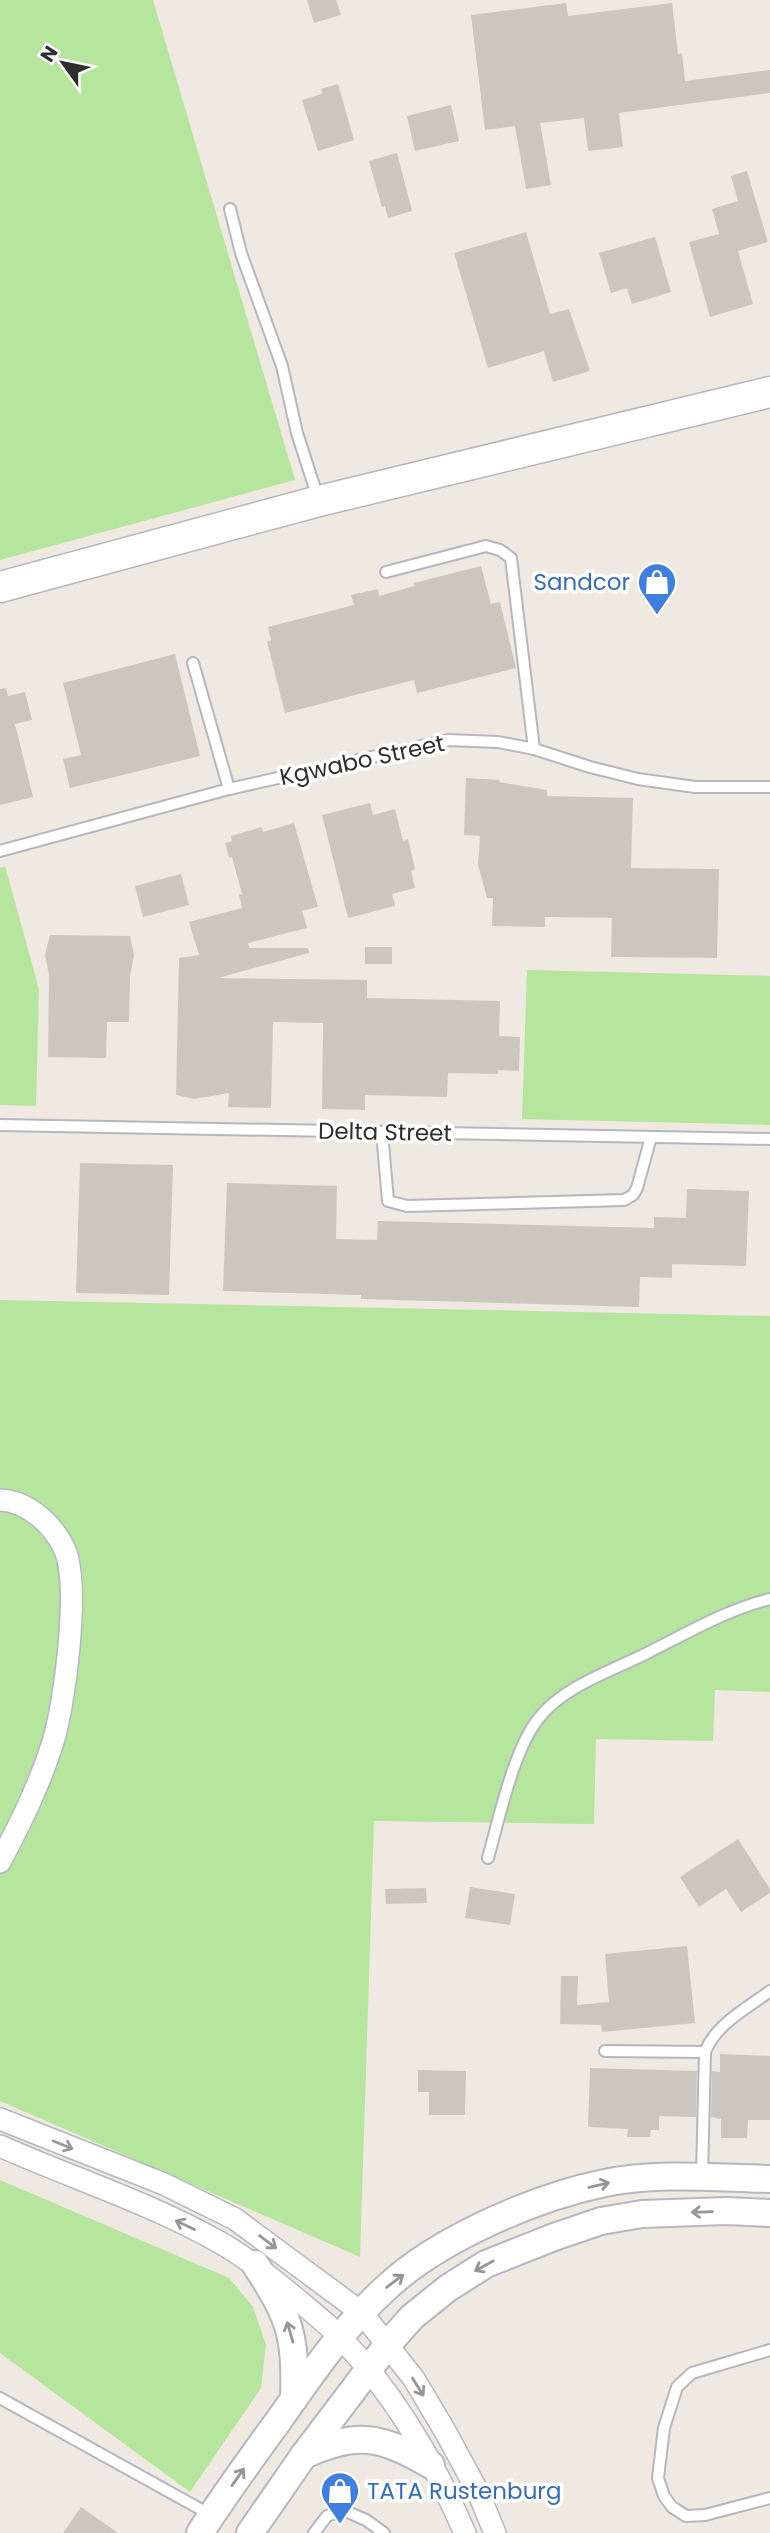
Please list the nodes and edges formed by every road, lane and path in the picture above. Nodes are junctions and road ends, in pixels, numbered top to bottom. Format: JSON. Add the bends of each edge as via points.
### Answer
{"nodes":[{"id":1,"x":230,"y":209,"type":"dead end"},
{"id":2,"x":770,"y":392,"type":"edge"},
{"id":3,"x":318,"y":500,"type":"junction"},
{"id":4,"x":386,"y":572,"type":"dead end"},
{"id":5,"x":0,"y":587,"type":"edge"},
{"id":6,"x":193,"y":663,"type":"dead end"},
{"id":7,"x":534,"y":749,"type":"junction"},
{"id":8,"x":770,"y":787,"type":"edge"},
{"id":9,"x":229,"y":789,"type":"junction"},
{"id":10,"x":0,"y":851,"type":"edge"},
{"id":11,"x":0,"y":1125,"type":"edge"},
{"id":12,"x":382,"y":1132,"type":"junction"},
{"id":13,"x":650,"y":1137,"type":"junction"},
{"id":14,"x":770,"y":1139,"type":"edge"},
{"id":15,"x":0,"y":1500,"type":"edge"},
{"id":16,"x":770,"y":1600,"type":"edge"},
{"id":17,"x":488,"y":1857,"type":"dead end"},
{"id":18,"x":0,"y":1862,"type":"edge"},
{"id":19,"x":770,"y":1991,"type":"edge"},
{"id":20,"x":606,"y":2051,"type":"dead end"},
{"id":21,"x":705,"y":2052,"type":"junction"},
{"id":22,"x":0,"y":2119,"type":"edge"},
{"id":23,"x":0,"y":2146,"type":"edge"},
{"id":24,"x":702,"y":2178,"type":"junction"},
{"id":25,"x":770,"y":2179,"type":"edge"},
{"id":26,"x":770,"y":2213,"type":"edge"},
{"id":27,"x":254,"y":2264,"type":"junction"},
{"id":28,"x":362,"y":2313,"type":"junction"},
{"id":29,"x":340,"y":2336,"type":"junction"},
{"id":30,"x":388,"y":2344,"type":"junction"},
{"id":31,"x":770,"y":2350,"type":"edge"},
{"id":32,"x":367,"y":2369,"type":"junction"},
{"id":33,"x":0,"y":2398,"type":"edge"},
{"id":34,"x":294,"y":2399,"type":"junction"},
{"id":35,"x":304,"y":2455,"type":"junction"},
{"id":36,"x":431,"y":2465,"type":"junction"},
{"id":37,"x":770,"y":2498,"type":"edge"},
{"id":38,"x":206,"y":2524,"type":"edge"},
{"id":39,"x":250,"y":2533,"type":"edge"},
{"id":40,"x":314,"y":2533,"type":"edge"},
{"id":41,"x":384,"y":2533,"type":"edge"},
{"id":42,"x":466,"y":2533,"type":"edge"},
{"id":43,"x":495,"y":2533,"type":"edge"}],
"edges":[{"from":1,"to":3,"type":"lane","via":[[282,366]]},
{"from":2,"to":3,"type":"main road"},
{"from":3,"to":5,"type":"main road"},
{"from":4,"to":7,"type":"lane","via":[[486,546],[512,558]]},
{"from":6,"to":9,"type":"lane"},
{"from":7,"to":8,"type":"lane","name":"Kgwabo Street","via":[[638,779],[695,787]]},
{"from":7,"to":9,"type":"lane","name":"Kgwabo Street","via":[[448,740]]},
{"from":9,"to":10,"type":"lane","name":"Kgwabo Street"},
{"from":11,"to":12,"type":"lane","name":"Delta Street"},
{"from":12,"to":13,"type":"lane","name":"Delta Street"},
{"from":12,"to":13,"type":"lane","via":[[386,1196],[388,1201],[407,1206],[624,1200],[637,1188]]},
{"from":13,"to":14,"type":"lane","name":"Delta Street"},
{"from":15,"to":18,"type":"street","via":[[25,1507],[45,1520],[65,1550],[71,1595],[67,1671],[53,1744]]},
{"from":16,"to":17,"type":"lane","via":[[734,1610],[590,1681],[539,1717],[523,1743]]},
{"from":19,"to":21,"type":"lane","via":[[720,2029]]},
{"from":20,"to":21,"type":"lane"},
{"from":21,"to":24,"type":"lane"},
{"from":22,"to":28,"type":"street","one_way":true,"via":[[164,2184],[235,2219]]},
{"from":27,"to":23,"type":"street","one_way":true,"via":[[181,2223]]},
{"from":24,"to":25,"type":"street"},
{"from":28,"to":24,"type":"street","one_way":true,"via":[[387,2286],[436,2251],[509,2214],[607,2182]]},
{"from":26,"to":30,"type":"street","one_way":true,"via":[[642,2214],[601,2221],[554,2237],[485,2264],[412,2317]]},
{"from":27,"to":29,"type":"street"},
{"from":34,"to":27,"type":"street","one_way":true,"via":[[290,2330]]},
{"from":28,"to":29,"type":"street"},
{"from":28,"to":30,"type":"street"},
{"from":29,"to":32,"type":"street"},
{"from":29,"to":34,"type":"street"},
{"from":30,"to":32,"type":"street"},
{"from":30,"to":43,"type":"street","one_way":true,"via":[[445,2431]]},
{"from":31,"to":37,"type":"lane","via":[[692,2373],[677,2387],[664,2428],[658,2478],[672,2507],[686,2516]]},
{"from":32,"to":35,"type":"street"},
{"from":32,"to":36,"type":"street"},
{"from":33,"to":38,"type":"lane"},
{"from":38,"to":34,"type":"street","one_way":true},
{"from":35,"to":36,"type":"street","via":[[340,2442],[370,2440],[404,2449]]},
{"from":35,"to":39,"type":"street"},
{"from":36,"to":42,"type":"street"},
{"from":40,"to":41,"type":"lane","via":[[327,2516],[343,2510]]}]}
